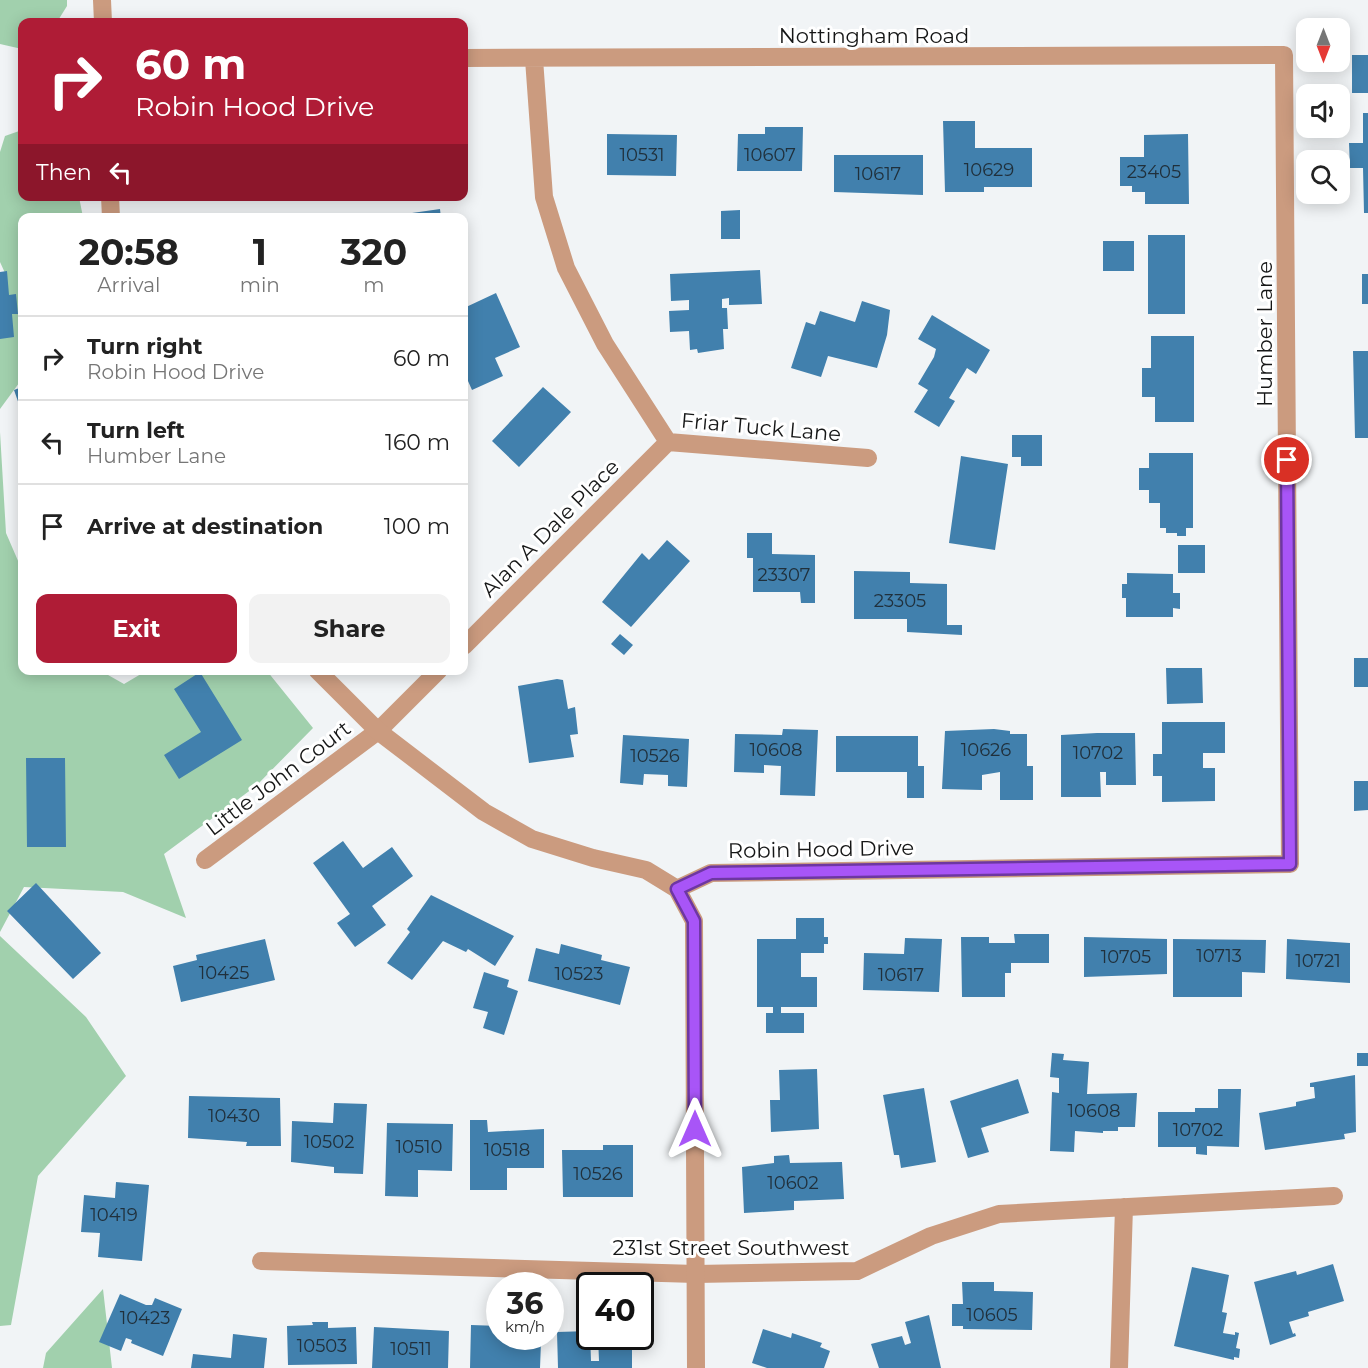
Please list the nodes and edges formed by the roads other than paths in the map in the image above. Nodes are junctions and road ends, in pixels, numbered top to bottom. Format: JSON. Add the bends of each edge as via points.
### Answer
{"nodes":[{"id":1,"x":102,"y":0,"type":"edge"},
{"id":2,"x":103,"y":18,"type":"edge"},
{"id":3,"x":1284,"y":55,"type":"joint"},
{"id":4,"x":468,"y":58,"type":"edge"},
{"id":5,"x":534,"y":59,"type":"junction"},
{"id":6,"x":668,"y":442,"type":"junction"},
{"id":7,"x":867,"y":458,"type":"dead end"},
{"id":8,"x":468,"y":642,"type":"edge"},
{"id":9,"x":322,"y":675,"type":"edge"},
{"id":10,"x":433,"y":675,"type":"edge"},
{"id":11,"x":378,"y":731,"type":"junction"},
{"id":12,"x":205,"y":860,"type":"dead end"},
{"id":13,"x":1290,"y":864,"type":"joint"},
{"id":14,"x":677,"y":889,"type":"junction"},
{"id":15,"x":1334,"y":1196,"type":"dead end"},
{"id":16,"x":1124,"y":1207,"type":"junction"},
{"id":17,"x":261,"y":1260,"type":"dead end"},
{"id":18,"x":696,"y":1274,"type":"junction"},
{"id":19,"x":696,"y":1368,"type":"edge"},
{"id":20,"x":1119,"y":1368,"type":"edge"}],
"edges":[{"from":1,"to":2,"type":"street"},
{"from":3,"to":5,"type":"street","name":"Nottingham Road"},
{"from":3,"to":13,"type":"street","name":"Humber Lane"},
{"from":4,"to":5,"type":"street","name":"Nottingham Road"},
{"from":5,"to":6,"type":"street","name":"Friar Tuck Lane","via":[[544,197],[566,268],[604,344]]},
{"from":6,"to":7,"type":"street","name":"Friar Tuck Lane"},
{"from":6,"to":8,"type":"street","name":"Alan A Dale Place"},
{"from":9,"to":11,"type":"street"},
{"from":10,"to":11,"type":"street"},
{"from":11,"to":12,"type":"street","name":"Little John Court"},
{"from":11,"to":14,"type":"street","via":[[484,812],[532,839],[646,870]]},
{"from":13,"to":14,"type":"street","name":"Robin Hood Drive","via":[[711,873]]},
{"from":14,"to":18,"type":"street","via":[[694,921]]},
{"from":15,"to":16,"type":"street","name":"231st Street Southwest"},
{"from":16,"to":18,"type":"street","name":"231st Street Southwest","via":[[999,1214],[931,1236],[857,1271]]},
{"from":16,"to":20,"type":"street"},
{"from":17,"to":18,"type":"street","name":"231st Street Southwest"},
{"from":18,"to":19,"type":"street"}]}
